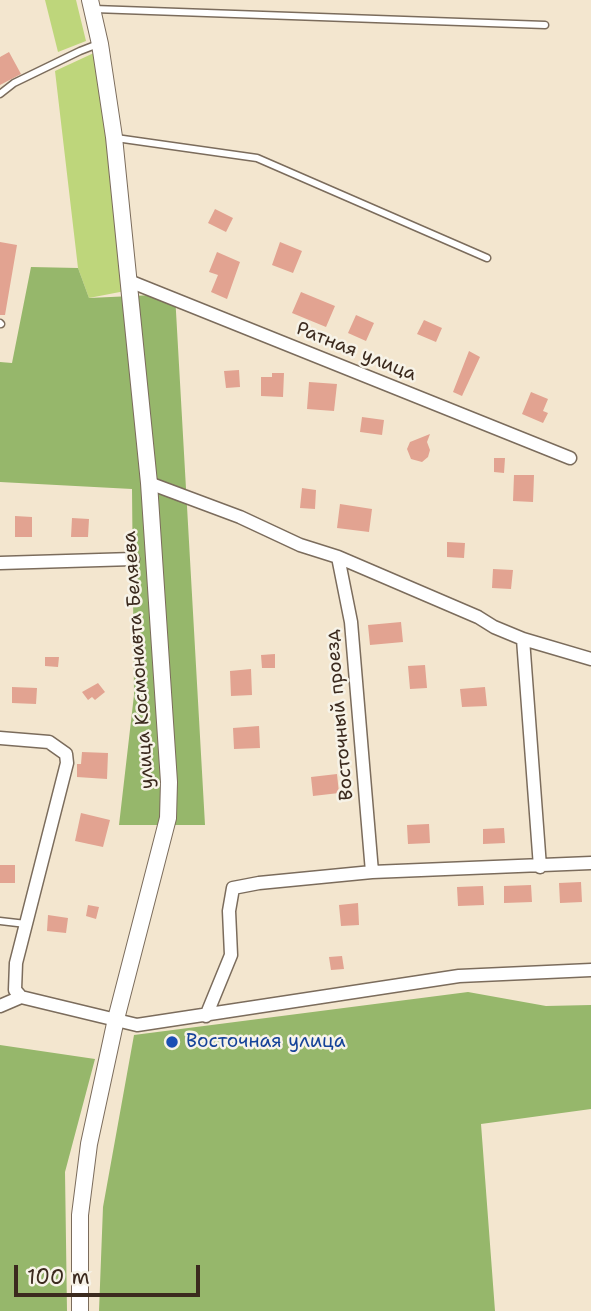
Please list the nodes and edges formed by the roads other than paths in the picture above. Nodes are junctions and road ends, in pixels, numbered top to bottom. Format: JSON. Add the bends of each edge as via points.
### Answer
{"nodes":[{"id":1,"x":94,"y":4,"type":"edge"},
{"id":2,"x":545,"y":25,"type":"dead end"},
{"id":3,"x":100,"y":44,"type":"junction"},
{"id":4,"x":0,"y":93,"type":"edge"},
{"id":5,"x":114,"y":137,"type":"junction"},
{"id":6,"x":487,"y":258,"type":"dead end"},
{"id":7,"x":129,"y":281,"type":"junction"},
{"id":8,"x":570,"y":458,"type":"dead end"},
{"id":9,"x":149,"y":483,"type":"junction"},
{"id":10,"x":338,"y":557,"type":"junction"},
{"id":11,"x":133,"y":559,"type":"dead end"},
{"id":12,"x":0,"y":563,"type":"edge"},
{"id":13,"x":523,"y":639,"type":"junction"},
{"id":14,"x":591,"y":659,"type":"edge"},
{"id":15,"x":0,"y":738,"type":"edge"},
{"id":16,"x":591,"y":863,"type":"edge"},
{"id":17,"x":540,"y":867,"type":"junction"},
{"id":18,"x":372,"y":872,"type":"junction"},
{"id":19,"x":0,"y":920,"type":"edge"},
{"id":20,"x":26,"y":924,"type":"junction"},
{"id":21,"x":591,"y":970,"type":"edge"},
{"id":22,"x":21,"y":998,"type":"junction"},
{"id":23,"x":0,"y":1006,"type":"edge"},
{"id":24,"x":206,"y":1016,"type":"junction"},
{"id":25,"x":116,"y":1019,"type":"junction"},
{"id":26,"x":80,"y":1311,"type":"edge"}],
"edges":[{"from":1,"to":2,"type":"lane"},
{"from":1,"to":3,"type":"street","name":"улица Космонавта Беляева"},
{"from":3,"to":4,"type":"lane"},
{"from":3,"to":5,"type":"street","name":"улица Космонавта Беляева"},
{"from":5,"to":6,"type":"lane","via":[[257,158]]},
{"from":5,"to":7,"type":"street","name":"улица Космонавта Беляева"},
{"from":7,"to":8,"type":"street","name":"Ратная улица"},
{"from":7,"to":9,"type":"street","name":"улица Космонавта Беляева"},
{"from":9,"to":10,"type":"street"},
{"from":9,"to":25,"type":"street","name":"улица Космонавта Беляева","via":[[168,818]]},
{"from":10,"to":13,"type":"street"},
{"from":10,"to":18,"type":"street","name":"Восточный проезд","via":[[351,622]]},
{"from":11,"to":12,"type":"street"},
{"from":13,"to":14,"type":"street"},
{"from":13,"to":17,"type":"street"},
{"from":15,"to":20,"type":"street","via":[[49,741],[66,754]]},
{"from":16,"to":17,"type":"street"},
{"from":17,"to":18,"type":"street"},
{"from":18,"to":24,"type":"street","via":[[233,888],[231,955]]},
{"from":19,"to":20,"type":"lane"},
{"from":20,"to":22,"type":"street","via":[[16,962],[15,990]]},
{"from":21,"to":24,"type":"street","via":[[459,976]]},
{"from":22,"to":23,"type":"street"},
{"from":22,"to":25,"type":"street"},
{"from":24,"to":25,"type":"street","via":[[137,1025]]},
{"from":25,"to":26,"type":"street","name":"улица Космонавта Беляева","via":[[89,1143],[80,1215]]}]}
